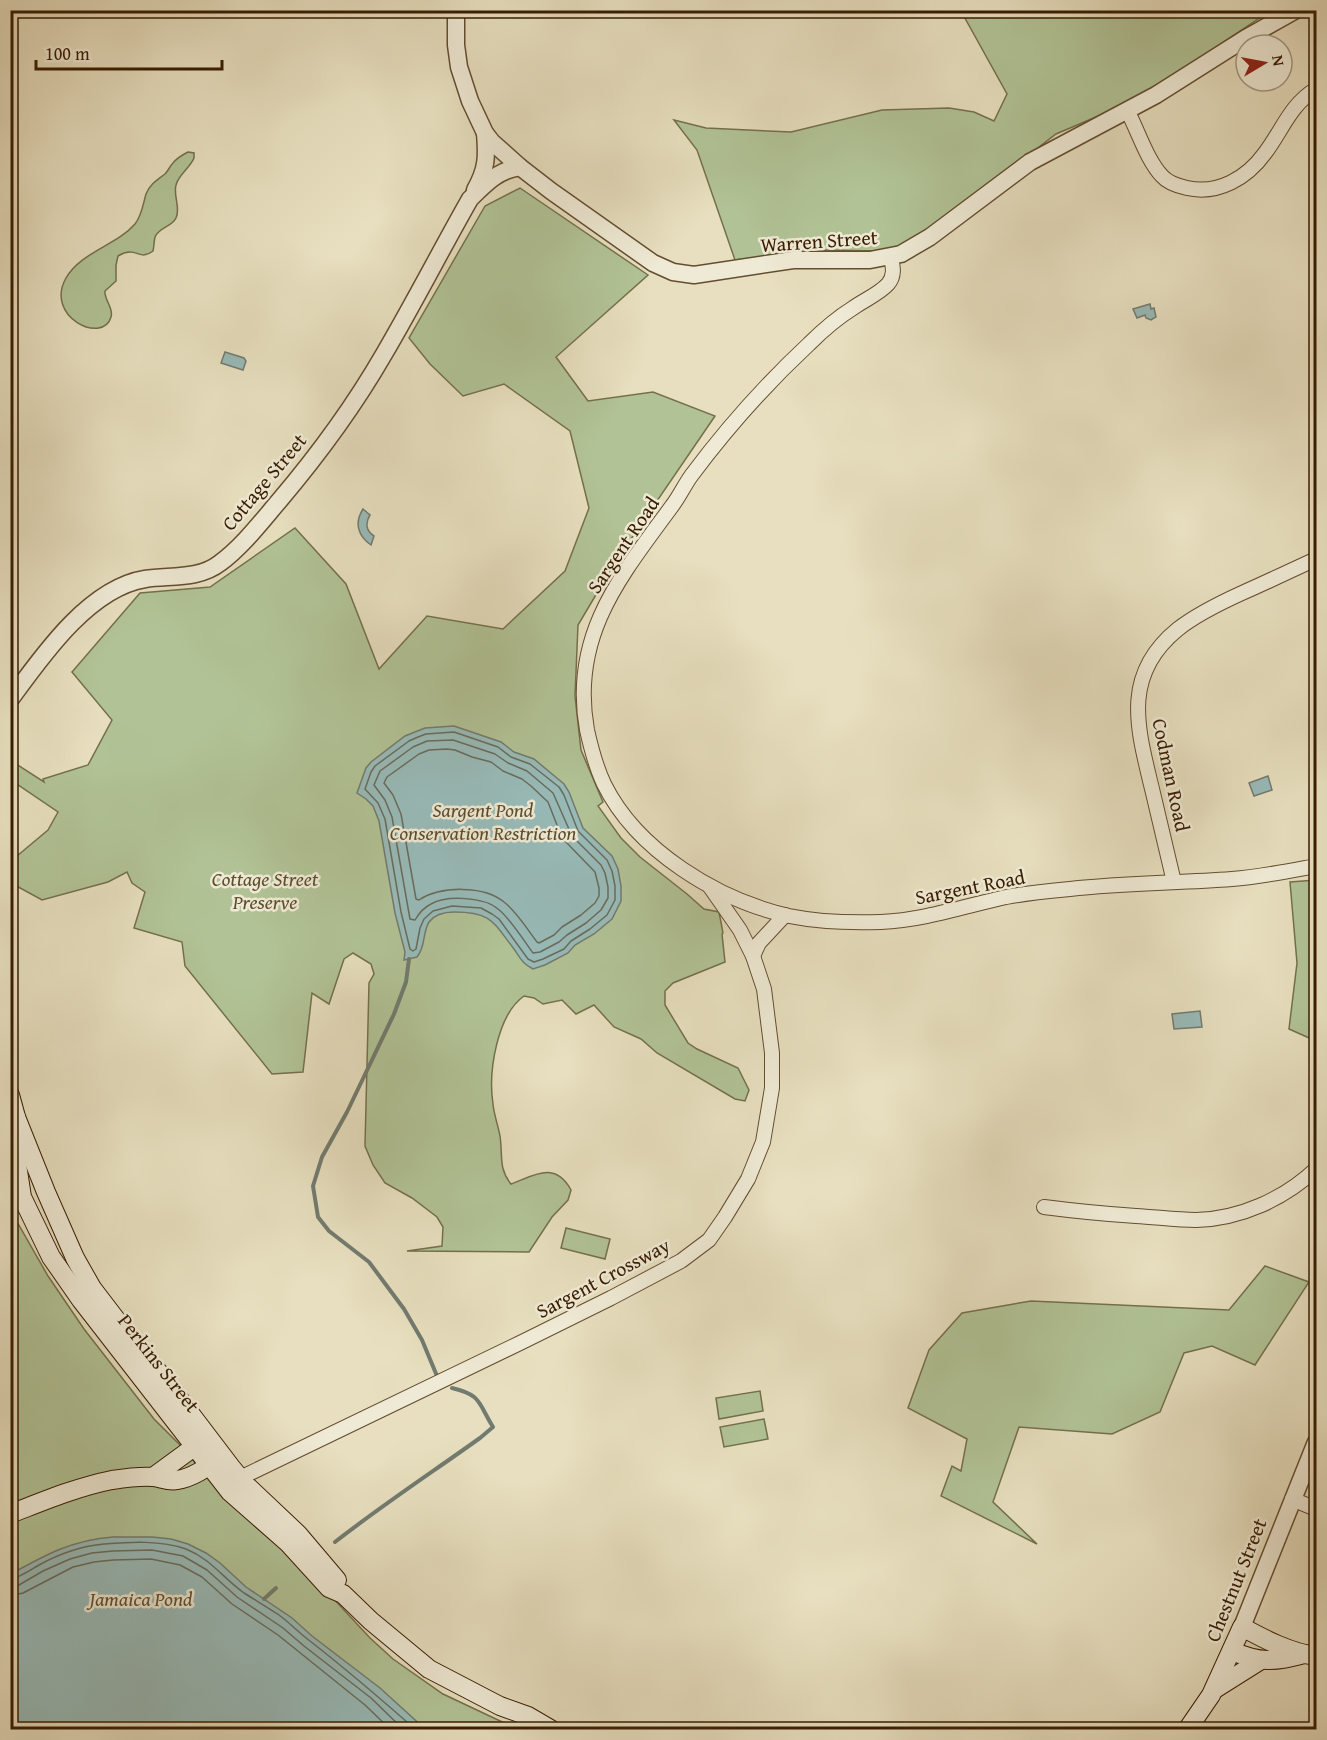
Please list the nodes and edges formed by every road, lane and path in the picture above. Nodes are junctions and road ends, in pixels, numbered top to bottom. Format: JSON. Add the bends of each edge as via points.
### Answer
{"nodes":[{"id":1,"x":456,"y":10,"type":"edge"},
{"id":2,"x":1296,"y":10,"type":"edge"},
{"id":3,"x":1317,"y":89,"type":"edge"},
{"id":4,"x":1128,"y":112,"type":"junction"},
{"id":5,"x":485,"y":133,"type":"junction"},
{"id":6,"x":520,"y":167,"type":"junction"},
{"id":7,"x":470,"y":199,"type":"junction"},
{"id":8,"x":891,"y":257,"type":"junction"},
{"id":9,"x":1317,"y":559,"type":"edge"},
{"id":10,"x":10,"y":700,"type":"edge"},
{"id":11,"x":1317,"y":866,"type":"edge"},
{"id":12,"x":1174,"y":882,"type":"junction"},
{"id":13,"x":710,"y":887,"type":"junction"},
{"id":14,"x":785,"y":915,"type":"junction"},
{"id":15,"x":753,"y":956,"type":"junction"},
{"id":16,"x":10,"y":1095,"type":"edge"},
{"id":17,"x":16,"y":1117,"type":"junction"},
{"id":18,"x":13,"y":1157,"type":"edge"},
{"id":19,"x":1317,"y":1169,"type":"edge"},
{"id":20,"x":46,"y":1192,"type":"junction"},
{"id":21,"x":16,"y":1198,"type":"edge"},
{"id":22,"x":1044,"y":1207,"type":"dead end"},
{"id":23,"x":201,"y":1441,"type":"junction"},
{"id":24,"x":1317,"y":1442,"type":"edge"},
{"id":25,"x":216,"y":1460,"type":"junction"},
{"id":26,"x":153,"y":1477,"type":"junction"},
{"id":27,"x":240,"y":1478,"type":"junction"},
{"id":28,"x":1292,"y":1499,"type":"junction"},
{"id":29,"x":1317,"y":1509,"type":"edge"},
{"id":30,"x":10,"y":1514,"type":"edge"},
{"id":31,"x":343,"y":1594,"type":"junction"},
{"id":32,"x":1242,"y":1627,"type":"junction"},
{"id":33,"x":1232,"y":1651,"type":"junction"},
{"id":34,"x":1310,"y":1655,"type":"edge"},
{"id":35,"x":1261,"y":1660,"type":"junction"},
{"id":36,"x":1214,"y":1690,"type":"junction"},
{"id":37,"x":552,"y":1730,"type":"edge"},
{"id":38,"x":1187,"y":1730,"type":"edge"}],
"edges":[{"from":1,"to":5,"type":"street","name":"Warren Street","via":[[459,66]]},
{"from":2,"to":4,"type":"street","name":"Warren Street"},
{"from":3,"to":4,"type":"street","via":[[1301,100],[1245,174],[1208,190],[1166,180],[1154,165]]},
{"from":4,"to":8,"type":"street","name":"Warren Street","via":[[1044,153],[908,252]]},
{"from":5,"to":6,"type":"street","name":"Warren Street"},
{"from":5,"to":7,"type":"street","name":"Cottage Street","via":[[485,167]]},
{"from":6,"to":7,"type":"street","name":"Cottage Street","via":[[496,175]]},
{"from":6,"to":8,"type":"street","name":"Warren Street","via":[[653,263],[678,273],[705,274],[793,260]]},
{"from":7,"to":10,"type":"street","name":"Cottage Street","via":[[364,388],[264,518],[209,570],[123,584],[99,599],[75,619]]},
{"from":8,"to":13,"type":"street","name":"Sargent Road","via":[[893,275],[887,284],[809,343],[723,435],[627,568],[606,603],[591,640],[584,672],[585,715],[604,784],[624,815],[649,842]]},
{"from":9,"to":12,"type":"street","name":"Codman Road","via":[[1210,608],[1178,629],[1146,666],[1137,710],[1140,736]]},
{"from":11,"to":12,"type":"street","name":"Sargent Road","via":[[1234,879]]},
{"from":12,"to":14,"type":"street","name":"Sargent Road","via":[[1010,896],[884,922],[853,923]]},
{"from":13,"to":14,"type":"street","name":"Sargent Road"},
{"from":13,"to":15,"type":"street","name":"Sargent Crossway"},
{"from":14,"to":15,"type":"street","via":[[759,943]]},
{"from":15,"to":27,"type":"street","name":"Sargent Crossway","via":[[769,1019],[772,1089],[763,1142],[748,1179],[709,1240],[681,1261],[611,1298]]},
{"from":16,"to":17,"type":"main road","name":"Perkins Street"},
{"from":17,"to":18,"type":"main road","name":"Perkins Street"},
{"from":17,"to":20,"type":"main road","name":"Perkins Street"},
{"from":18,"to":21,"type":"main road","name":"Perkins Street"},
{"from":19,"to":22,"type":"street","via":[[1274,1200],[1211,1219]]},
{"from":20,"to":21,"type":"main road"},
{"from":20,"to":23,"type":"main road","name":"Perkins Street","via":[[88,1282],[182,1402]]},
{"from":21,"to":23,"type":"main road","name":"Perkins Street","via":[[63,1276]]},
{"from":23,"to":25,"type":"main road","name":"Perkins Street"},
{"from":23,"to":26,"type":"main road"},
{"from":24,"to":28,"type":"street","name":"Chestnut Street"},
{"from":25,"to":26,"type":"main road","via":[[180,1480]]},
{"from":25,"to":27,"type":"main road","name":"Perkins Street"},
{"from":25,"to":31,"type":"main road","name":"Perkins Street","via":[[237,1499],[288,1543],[329,1588]]},
{"from":26,"to":30,"type":"main road","via":[[89,1485]]},
{"from":27,"to":31,"type":"main road","name":"Perkins Street","via":[[312,1549],[337,1580]]},
{"from":28,"to":29,"type":"street"},
{"from":28,"to":32,"type":"street","name":"Chestnut Street"},
{"from":31,"to":37,"type":"main road","name":"Perkins Street","via":[[429,1669]]},
{"from":32,"to":33,"type":"main road","name":"Chestnut Street"},
{"from":32,"to":34,"type":"main road"},
{"from":33,"to":35,"type":"main road"},
{"from":33,"to":36,"type":"main road","name":"Chestnut Street"},
{"from":34,"to":35,"type":"main road"},
{"from":35,"to":36,"type":"main road"},
{"from":36,"to":38,"type":"main road","name":"Chestnut Street"}]}
